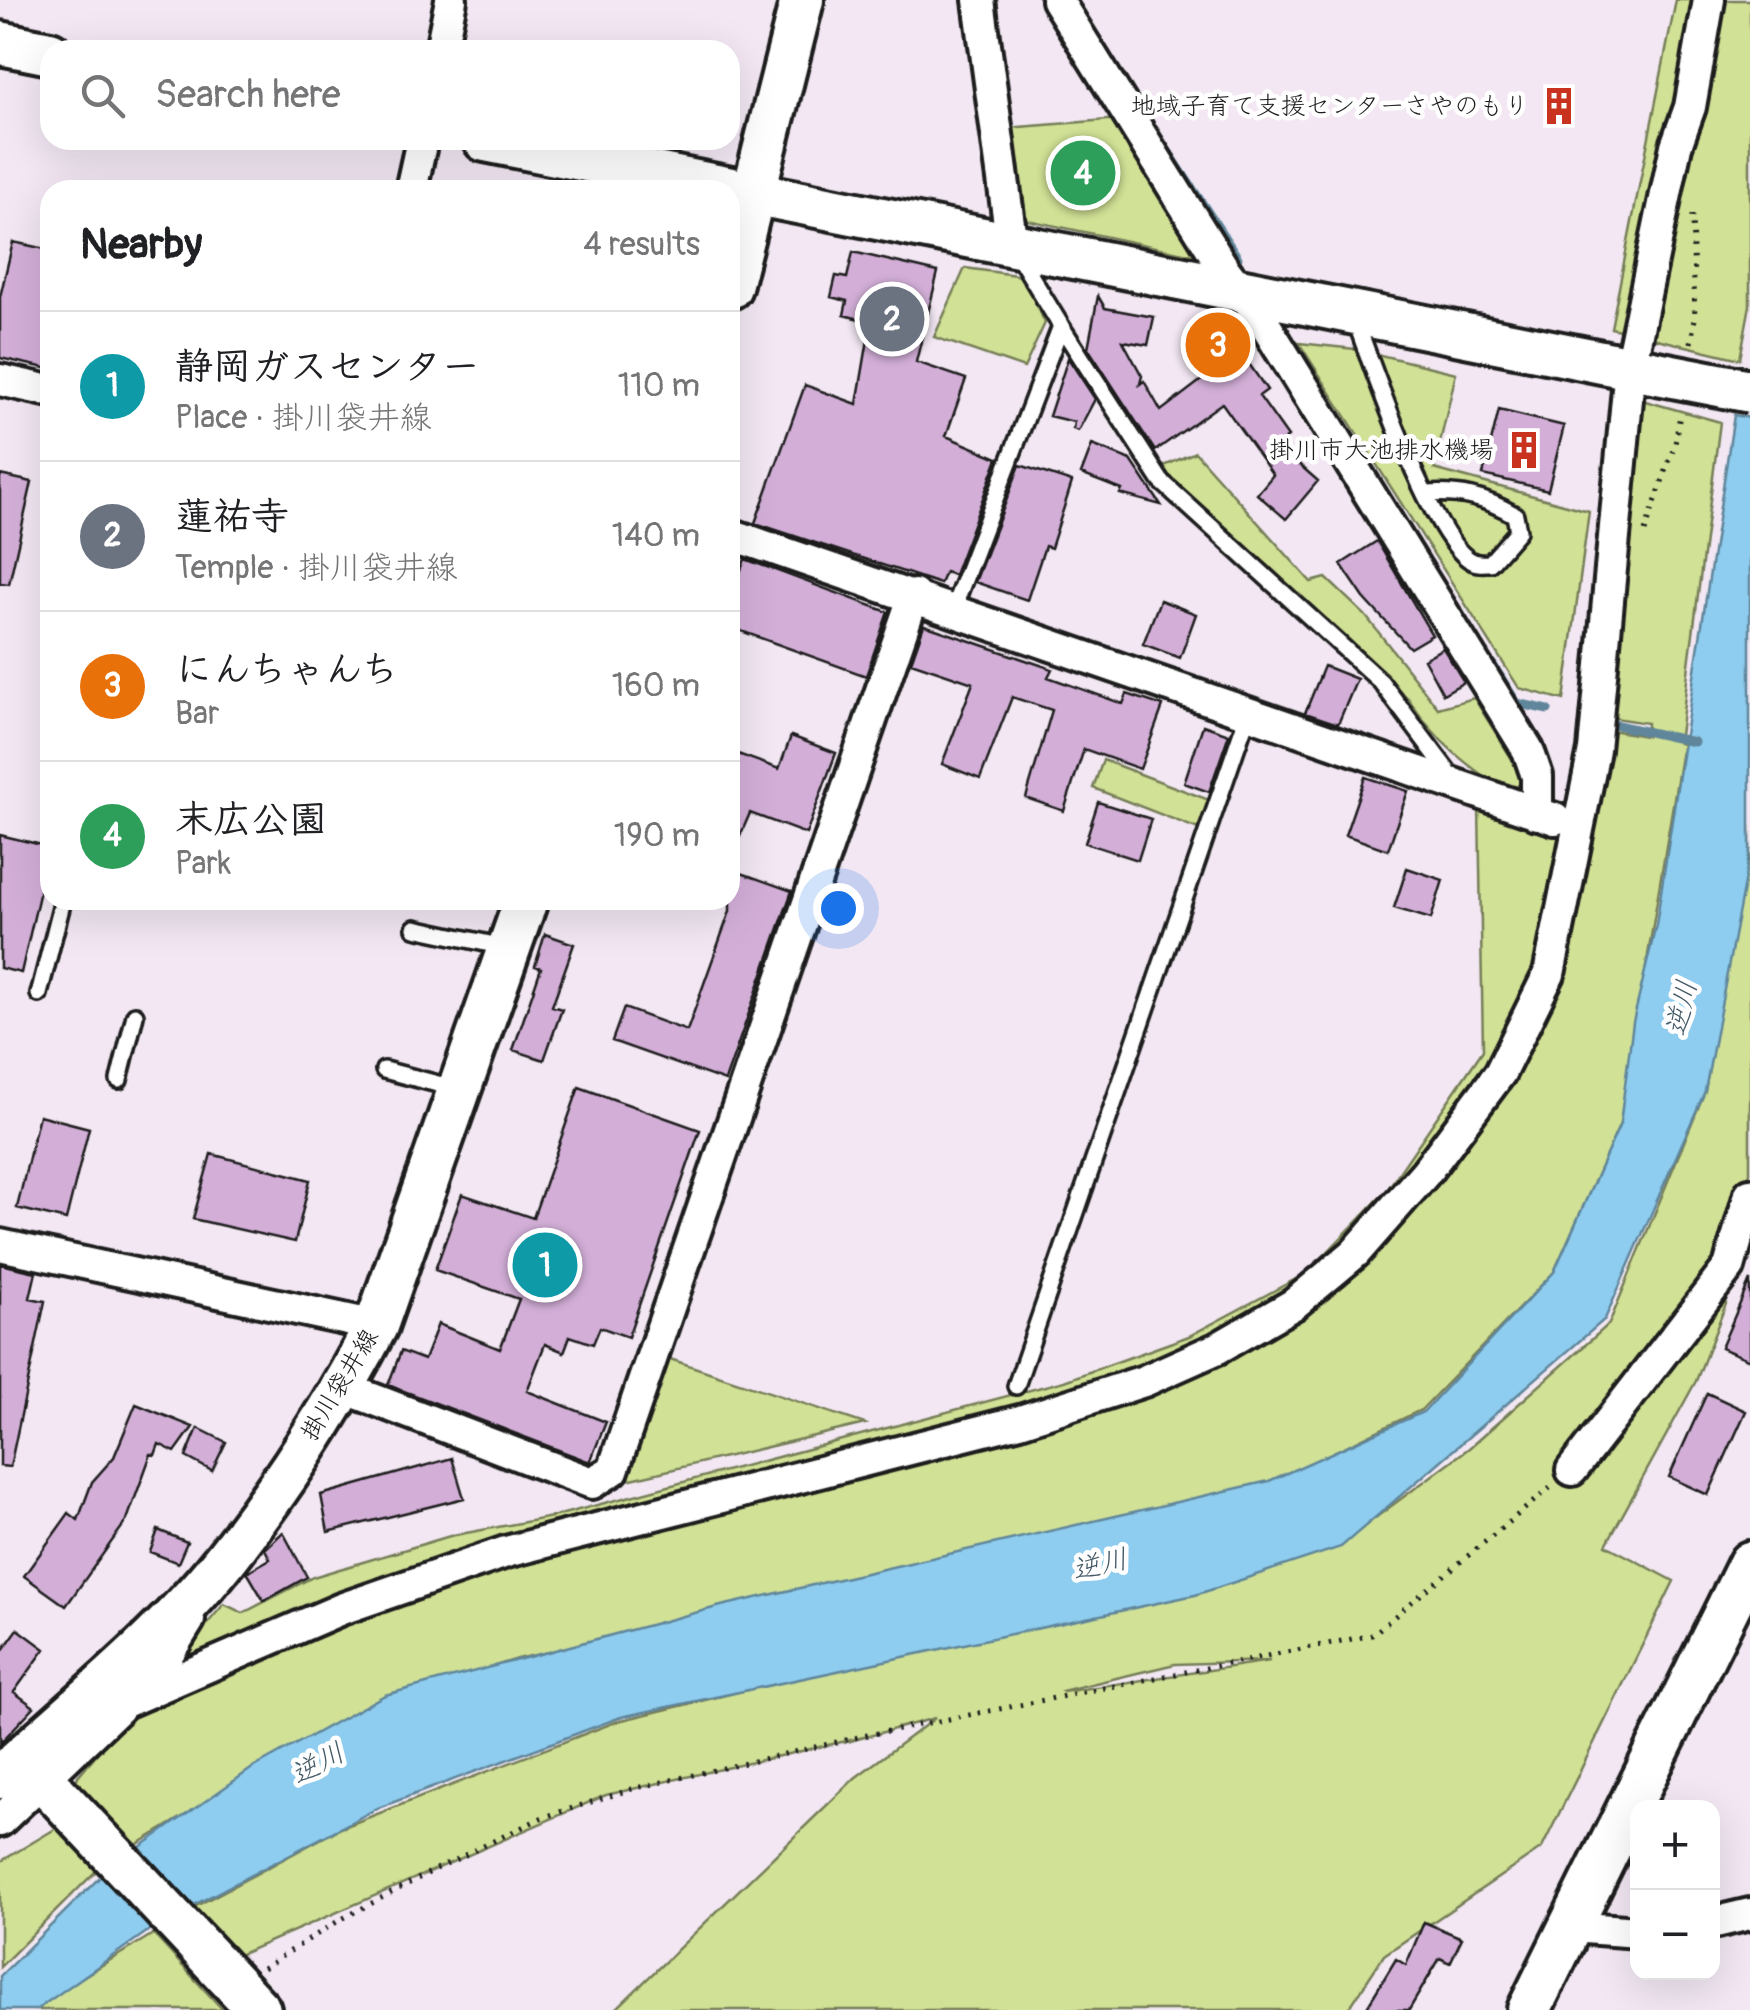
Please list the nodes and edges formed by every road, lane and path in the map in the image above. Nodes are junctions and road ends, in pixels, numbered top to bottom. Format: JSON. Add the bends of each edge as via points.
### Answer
{"nodes":[{"id":1,"x":452,"y":0,"type":"edge"},
{"id":2,"x":802,"y":0,"type":"edge"},
{"id":3,"x":979,"y":0,"type":"edge"},
{"id":4,"x":1057,"y":0,"type":"edge"},
{"id":5,"x":1709,"y":0,"type":"edge"},
{"id":6,"x":443,"y":40,"type":"edge"},
{"id":7,"x":0,"y":43,"type":"edge"},
{"id":8,"x":40,"y":51,"type":"edge"},
{"id":9,"x":420,"y":150,"type":"edge"},
{"id":10,"x":534,"y":150,"type":"edge"},
{"id":11,"x":413,"y":180,"type":"edge"},
{"id":12,"x":682,"y":180,"type":"edge"},
{"id":13,"x":740,"y":192,"type":"edge"},
{"id":14,"x":756,"y":195,"type":"junction"},
{"id":15,"x":1012,"y":246,"type":"junction"},
{"id":16,"x":740,"y":252,"type":"edge"},
{"id":17,"x":1242,"y":290,"type":"junction"},
{"id":18,"x":1364,"y":315,"type":"junction"},
{"id":19,"x":1061,"y":326,"type":"junction"},
{"id":20,"x":1641,"y":370,"type":"junction"},
{"id":21,"x":0,"y":380,"type":"edge"},
{"id":22,"x":40,"y":389,"type":"edge"},
{"id":23,"x":1750,"y":391,"type":"edge"},
{"id":24,"x":1426,"y":494,"type":"junction"},
{"id":25,"x":740,"y":537,"type":"edge"},
{"id":26,"x":914,"y":596,"type":"junction"},
{"id":27,"x":953,"y":609,"type":"junction"},
{"id":28,"x":1248,"y":714,"type":"junction"},
{"id":29,"x":1448,"y":784,"type":"junction"},
{"id":30,"x":1537,"y":814,"type":"junction"},
{"id":31,"x":1577,"y":824,"type":"junction"},
{"id":32,"x":60,"y":910,"type":"edge"},
{"id":33,"x":522,"y":910,"type":"edge"},
{"id":34,"x":415,"y":928,"type":"dead end"},
{"id":35,"x":509,"y":948,"type":"junction"},
{"id":36,"x":39,"y":994,"type":"dead end"},
{"id":37,"x":135,"y":1015,"type":"dead end"},
{"id":38,"x":384,"y":1070,"type":"dead end"},
{"id":39,"x":119,"y":1080,"type":"dead end"},
{"id":40,"x":459,"y":1090,"type":"junction"},
{"id":41,"x":1750,"y":1194,"type":"edge"},
{"id":42,"x":0,"y":1245,"type":"edge"},
{"id":43,"x":376,"y":1326,"type":"junction"},
{"id":44,"x":1016,"y":1386,"type":"dead end"},
{"id":45,"x":344,"y":1388,"type":"junction"},
{"id":46,"x":1572,"y":1470,"type":"joint"},
{"id":47,"x":230,"y":1554,"type":"junction"},
{"id":48,"x":1750,"y":1562,"type":"edge"},
{"id":49,"x":125,"y":1702,"type":"junction"},
{"id":50,"x":0,"y":1776,"type":"edge"},
{"id":51,"x":53,"y":1790,"type":"junction"},
{"id":52,"x":0,"y":1821,"type":"edge"},
{"id":53,"x":1750,"y":1914,"type":"edge"},
{"id":54,"x":1720,"y":1920,"type":"edge"},
{"id":55,"x":1571,"y":1927,"type":"junction"},
{"id":56,"x":1630,"y":1931,"type":"edge"},
{"id":57,"x":254,"y":2004,"type":"edge"},
{"id":58,"x":1529,"y":2010,"type":"edge"}],
"edges":[{"from":1,"to":6,"type":"street"},
{"from":2,"to":14,"type":"street"},
{"from":3,"to":15,"type":"street"},
{"from":4,"to":17,"type":"street"},
{"from":5,"to":20,"type":"street","via":[[1690,107],[1676,146]]},
{"from":7,"to":8,"type":"street"},
{"from":9,"to":11,"type":"street"},
{"from":10,"to":12,"type":"street"},
{"from":13,"to":14,"type":"street"},
{"from":14,"to":15,"type":"street"},
{"from":14,"to":16,"type":"street"},
{"from":15,"to":17,"type":"street"},
{"from":15,"to":19,"type":"lane"},
{"from":17,"to":18,"type":"street"},
{"from":17,"to":30,"type":"street","via":[[1528,750],[1537,776]]},
{"from":18,"to":20,"type":"street"},
{"from":18,"to":24,"type":"lane","via":[[1360,334],[1403,454]]},
{"from":19,"to":27,"type":"lane"},
{"from":19,"to":29,"type":"lane","via":[[1160,481],[1380,682],[1447,770]]},
{"from":20,"to":23,"type":"street","bridge":true},
{"from":20,"to":31,"type":"street","via":[[1594,750]]},
{"from":21,"to":22,"type":"street"},
{"from":24,"to":24,"type":"lane","via":[[1473,562],[1490,563],[1518,531],[1514,514],[1492,502],[1461,492]]},
{"from":25,"to":26,"type":"street"},
{"from":26,"to":27,"type":"street"},
{"from":26,"to":45,"type":"street","via":[[613,1470],[592,1483]]},
{"from":27,"to":28,"type":"street"},
{"from":28,"to":29,"type":"street"},
{"from":28,"to":44,"type":"lane"},
{"from":29,"to":30,"type":"street"},
{"from":30,"to":31,"type":"street"},
{"from":31,"to":49,"type":"street","via":[[1549,974],[1500,1073],[1355,1253],[1294,1304],[1144,1381],[1003,1426],[506,1552],[341,1609]]},
{"from":32,"to":36,"type":"lane"},
{"from":33,"to":35,"type":"street","name":"掛川袋井線"},
{"from":34,"to":35,"type":"lane"},
{"from":35,"to":40,"type":"street","name":"掛川袋井線"},
{"from":37,"to":39,"type":"lane"},
{"from":38,"to":40,"type":"lane"},
{"from":40,"to":43,"type":"street","name":"掛川袋井線"},
{"from":41,"to":46,"type":"street","via":[[1729,1268]]},
{"from":42,"to":43,"type":"street"},
{"from":43,"to":45,"type":"street","name":"掛川袋井線"},
{"from":45,"to":47,"type":"street","name":"掛川袋井線"},
{"from":46,"to":57,"type":"path","via":[[1372,1636],[863,1736],[632,1789],[541,1818],[340,1920],[262,1969]]},
{"from":47,"to":49,"type":"street","via":[[158,1670]]},
{"from":47,"to":50,"type":"street","name":"掛川袋井線","via":[[114,1673]]},
{"from":48,"to":55,"type":"street"},
{"from":49,"to":51,"type":"street"},
{"from":51,"to":52,"type":"street"},
{"from":51,"to":57,"type":"street"},
{"from":53,"to":54,"type":"street"},
{"from":55,"to":56,"type":"street"},
{"from":55,"to":58,"type":"street"}]}
